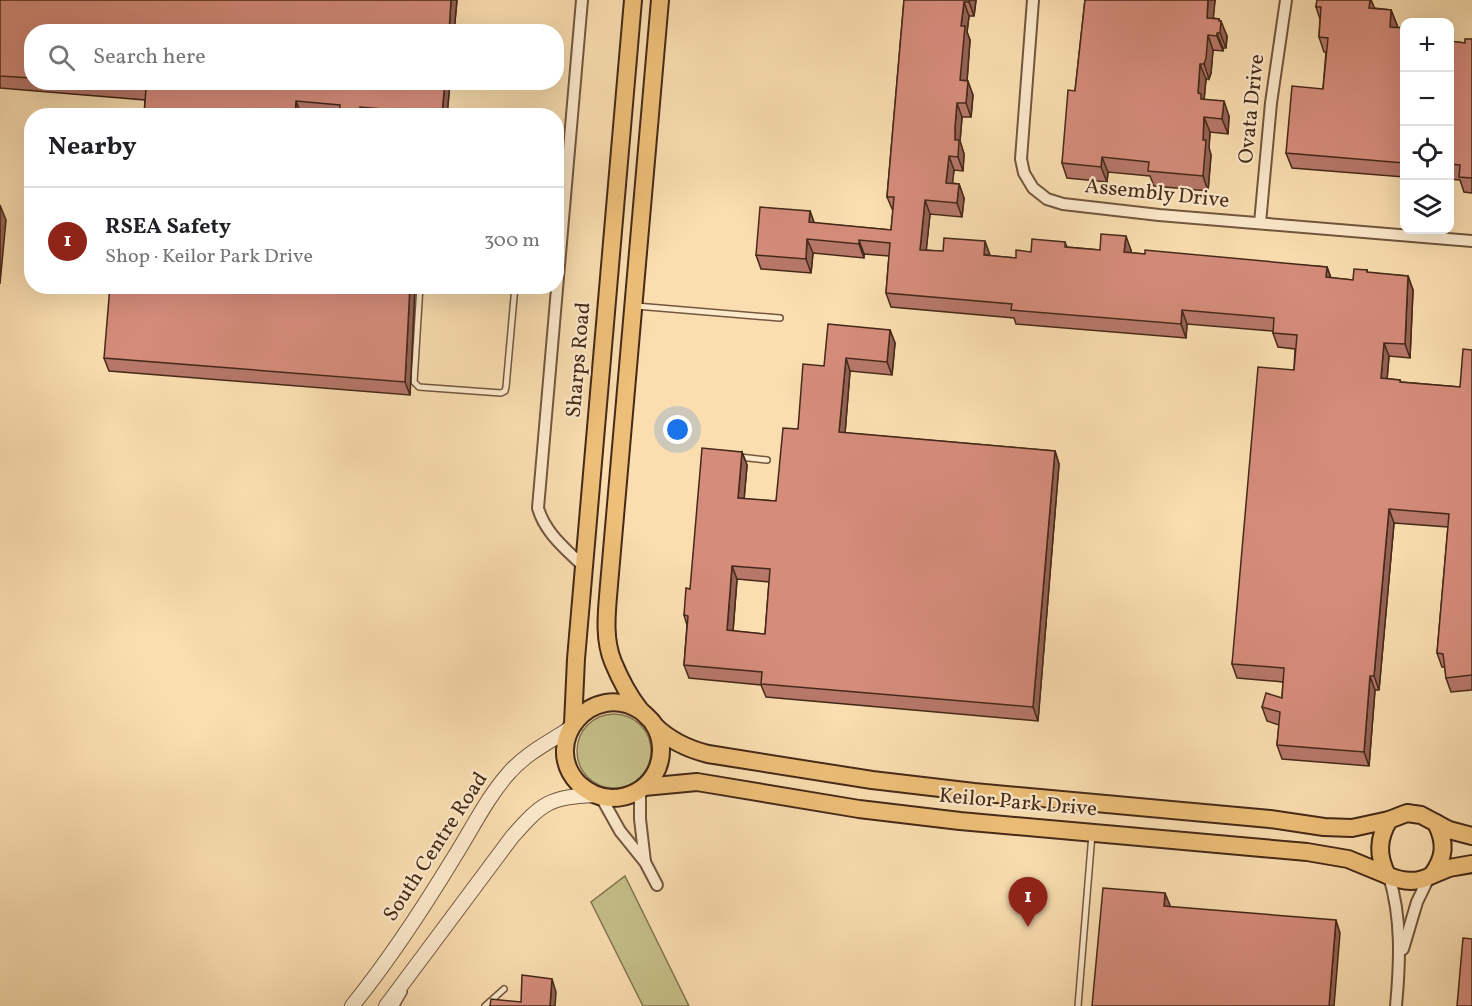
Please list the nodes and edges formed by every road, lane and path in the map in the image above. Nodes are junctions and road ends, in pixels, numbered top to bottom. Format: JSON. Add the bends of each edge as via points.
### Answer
{"nodes":[{"id":1,"x":582,"y":0,"type":"edge"},
{"id":2,"x":633,"y":0,"type":"edge"},
{"id":3,"x":660,"y":0,"type":"edge"},
{"id":4,"x":1033,"y":0,"type":"edge"},
{"id":5,"x":1286,"y":0,"type":"edge"},
{"id":6,"x":564,"y":197,"type":"edge"},
{"id":7,"x":1260,"y":223,"type":"junction"},
{"id":8,"x":1472,"y":241,"type":"edge"},
{"id":9,"x":420,"y":294,"type":"edge"},
{"id":10,"x":514,"y":294,"type":"edge"},
{"id":11,"x":555,"y":294,"type":"edge"},
{"id":12,"x":634,"y":306,"type":"junction"},
{"id":13,"x":780,"y":318,"type":"dead end"},
{"id":14,"x":730,"y":457,"type":"edge"},
{"id":15,"x":767,"y":460,"type":"dead end"},
{"id":16,"x":584,"y":567,"type":"junction"},
{"id":17,"x":641,"y":711,"type":"junction"},
{"id":18,"x":654,"y":725,"type":"junction"},
{"id":19,"x":572,"y":726,"type":"junction"},
{"id":20,"x":642,"y":789,"type":"junction"},
{"id":21,"x":598,"y":796,"type":"junction"},
{"id":22,"x":1389,"y":820,"type":"junction"},
{"id":23,"x":1436,"y":823,"type":"junction"},
{"id":24,"x":1093,"y":832,"type":"junction"},
{"id":25,"x":1472,"y":836,"type":"edge"},
{"id":26,"x":645,"y":862,"type":"junction"},
{"id":27,"x":1472,"y":864,"type":"edge"},
{"id":28,"x":1388,"y":875,"type":"junction"},
{"id":29,"x":1430,"y":876,"type":"junction"},
{"id":30,"x":657,"y":885,"type":"dead end"},
{"id":31,"x":432,"y":944,"type":"junction"},
{"id":32,"x":1400,"y":958,"type":"junction"},
{"id":33,"x":504,"y":989,"type":"dead end"},
{"id":34,"x":352,"y":1006,"type":"edge"},
{"id":35,"x":386,"y":1006,"type":"edge"},
{"id":36,"x":396,"y":1006,"type":"edge"},
{"id":37,"x":485,"y":1006,"type":"edge"},
{"id":38,"x":1078,"y":1006,"type":"edge"},
{"id":39,"x":1396,"y":1006,"type":"edge"}],
"edges":[{"from":1,"to":6,"type":"street"},
{"from":2,"to":16,"type":"main road","name":"Sharps Road"},
{"from":3,"to":12,"type":"main road"},
{"from":4,"to":7,"type":"street","name":"Assembly Drive","via":[[1021,159],[1033,188],[1047,199],[1063,204]]},
{"from":5,"to":7,"type":"street","name":"Ovata Drive","via":[[1271,102]]},
{"from":7,"to":8,"type":"street","name":"Assembly Drive"},
{"from":9,"to":10,"type":"lane","via":[[414,382],[419,387],[501,393],[506,387]]},
{"from":11,"to":16,"type":"street","via":[[538,508],[547,530]]},
{"from":12,"to":13,"type":"lane"},
{"from":12,"to":17,"type":"main road","via":[[607,633],[613,662]]},
{"from":14,"to":15,"type":"lane"},
{"from":16,"to":19,"type":"main road","name":"Sharps Road"},
{"from":17,"to":18,"type":"main road"},
{"from":17,"to":19,"type":"main road","via":[[623,703],[604,703],[586,710]]},
{"from":18,"to":20,"type":"main road","via":[[661,758],[653,777]]},
{"from":18,"to":22,"type":"main road","name":"Keilor Park Drive","via":[[672,740],[708,754],[872,780],[1341,828]]},
{"from":19,"to":21,"type":"main road","via":[[565,751],[568,766],[576,780]]},
{"from":19,"to":34,"type":"street","name":"South Centre Road","via":[[508,774],[412,925]]},
{"from":20,"to":21,"type":"main road","via":[[621,798]]},
{"from":20,"to":24,"type":"main road","name":"Keilor Park Drive","via":[[697,782],[909,815]]},
{"from":20,"to":26,"type":"street","via":[[640,819]]},
{"from":21,"to":26,"type":"street"},
{"from":21,"to":31,"type":"street","via":[[558,798],[528,818]]},
{"from":22,"to":23,"type":"main road","via":[[1415,813]]},
{"from":22,"to":28,"type":"main road","via":[[1379,847]]},
{"from":23,"to":25,"type":"main road"},
{"from":23,"to":29,"type":"main road","via":[[1444,847]]},
{"from":24,"to":28,"type":"main road","name":"Keilor Park Drive","via":[[1307,852],[1348,859]]},
{"from":24,"to":38,"type":"lane"},
{"from":26,"to":30,"type":"street"},
{"from":27,"to":29,"type":"main road"},
{"from":28,"to":29,"type":"main road","via":[[1404,881]]},
{"from":28,"to":32,"type":"street","via":[[1397,909]]},
{"from":29,"to":32,"type":"street","via":[[1417,902]]},
{"from":31,"to":35,"type":"street"},
{"from":31,"to":36,"type":"lane"},
{"from":32,"to":39,"type":"street"},
{"from":33,"to":37,"type":"lane"}]}
